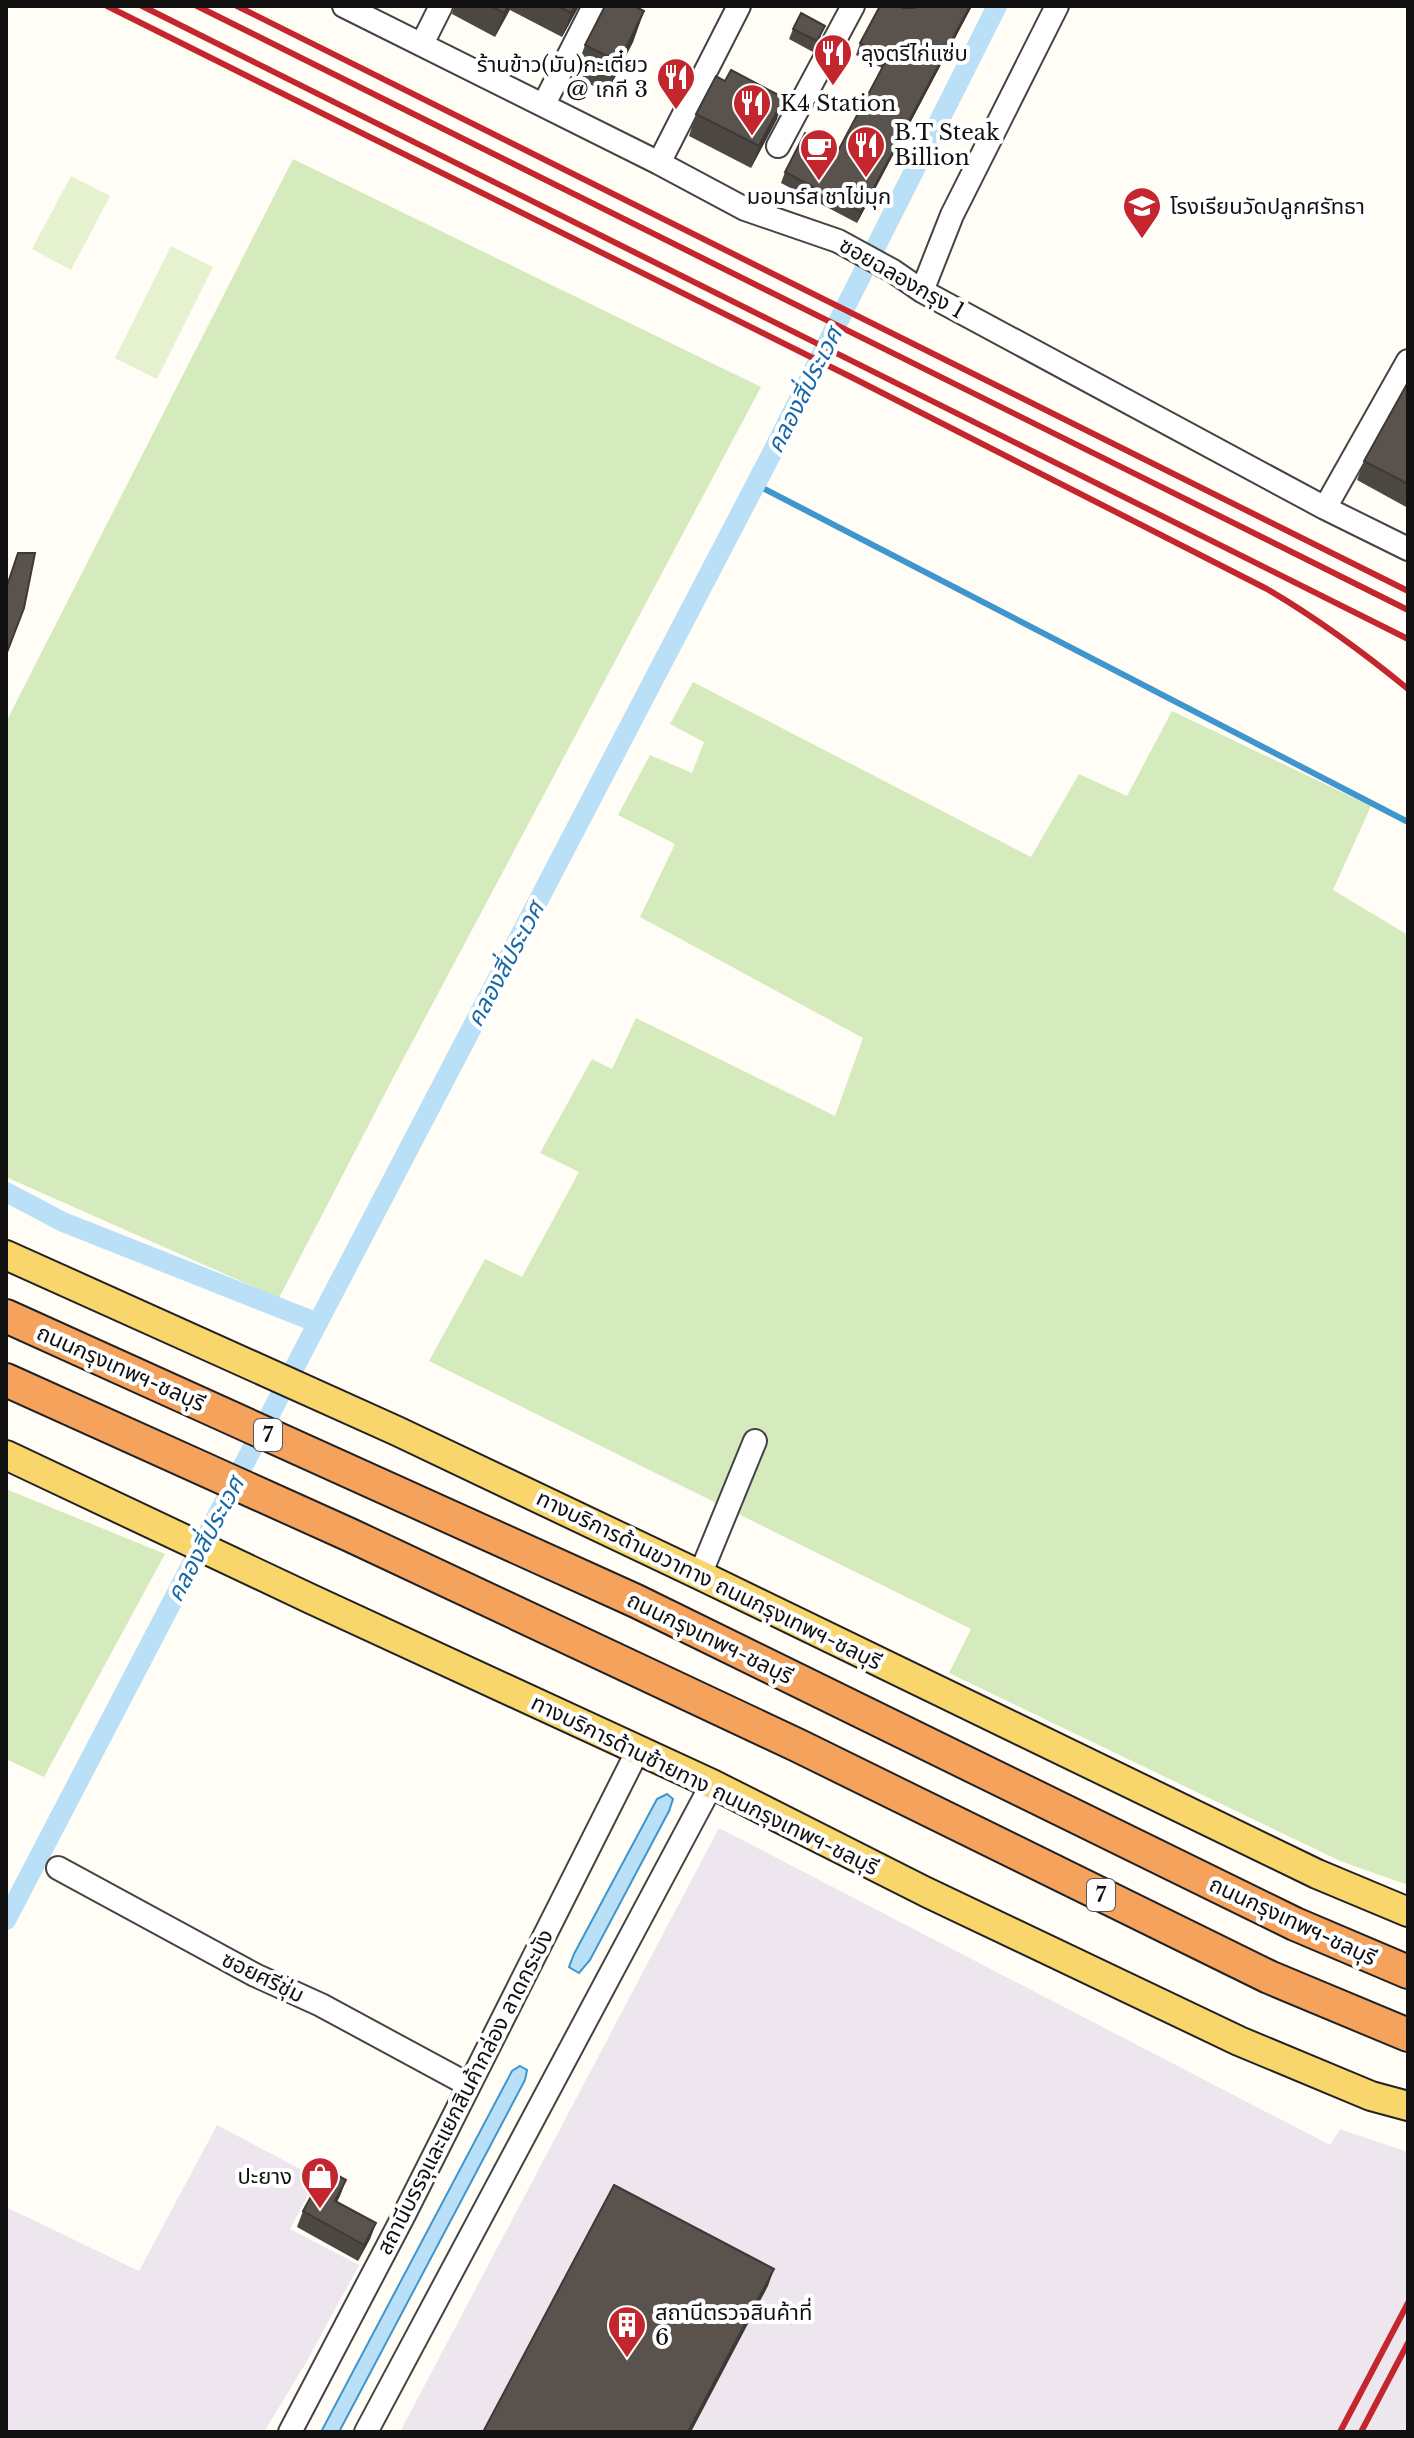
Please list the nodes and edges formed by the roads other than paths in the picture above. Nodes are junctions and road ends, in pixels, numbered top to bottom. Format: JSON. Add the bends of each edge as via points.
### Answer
{"nodes":[{"id":1,"x":344,"y":6,"type":"edge"},
{"id":2,"x":441,"y":6,"type":"edge"},
{"id":3,"x":594,"y":6,"type":"edge"},
{"id":4,"x":739,"y":6,"type":"edge"},
{"id":5,"x":853,"y":6,"type":"edge"},
{"id":6,"x":1057,"y":6,"type":"edge"},
{"id":7,"x":422,"y":44,"type":"junction"},
{"id":8,"x":544,"y":104,"type":"junction"},
{"id":9,"x":778,"y":146,"type":"dead end"},
{"id":10,"x":659,"y":163,"type":"junction"},
{"id":11,"x":922,"y":291,"type":"junction"},
{"id":12,"x":1408,"y":361,"type":"edge"},
{"id":13,"x":1325,"y":508,"type":"junction"},
{"id":14,"x":1408,"y":549,"type":"edge"},
{"id":15,"x":6,"y":1255,"type":"edge"},
{"id":16,"x":6,"y":1316,"type":"edge"},
{"id":17,"x":6,"y":1380,"type":"edge"},
{"id":18,"x":755,"y":1441,"type":"dead end"},
{"id":19,"x":6,"y":1455,"type":"edge"},
{"id":20,"x":705,"y":1562,"type":"junction"},
{"id":21,"x":638,"y":1750,"type":"junction"},
{"id":22,"x":712,"y":1784,"type":"junction"},
{"id":23,"x":58,"y":1868,"type":"dead end"},
{"id":24,"x":1408,"y":1912,"type":"edge"},
{"id":25,"x":1408,"y":1972,"type":"edge"},
{"id":26,"x":1408,"y":2035,"type":"edge"},
{"id":27,"x":469,"y":2085,"type":"junction"},
{"id":28,"x":1408,"y":2106,"type":"edge"},
{"id":29,"x":290,"y":2432,"type":"edge"},
{"id":30,"x":366,"y":2432,"type":"edge"}],
"edges":[{"from":1,"to":7,"type":"street","name":"ซอยฉลองกรุง 1"},
{"from":2,"to":7,"type":"street"},
{"from":3,"to":8,"type":"street"},
{"from":4,"to":10,"type":"street"},
{"from":5,"to":9,"type":"street"},
{"from":6,"to":11,"type":"street","via":[[952,215]]},
{"from":7,"to":8,"type":"street","name":"ซอยฉลองกรุง 1"},
{"from":8,"to":10,"type":"street","name":"ซอยฉลองกรุง 1"},
{"from":10,"to":11,"type":"street","name":"ซอยฉลองกรุง 1","via":[[745,209],[838,241]]},
{"from":11,"to":13,"type":"street","name":"ซอยฉลองกรุง 1"},
{"from":12,"to":13,"type":"street"},
{"from":13,"to":14,"type":"street","name":"ซอยฉลองกรุง 1"},
{"from":15,"to":20,"type":"main road","name":"ทางบริการด้านขวาทาง ถนนกรุงเทพฯ-ชลบุรี"},
{"from":16,"to":25,"type":"highway","name":"ถนนกรุงเทพฯ-ชลบุรี","number":"7","via":[[636,1601],[1295,1924]]},
{"from":17,"to":26,"type":"highway","number":"7","via":[[799,1746],[1269,1977]]},
{"from":18,"to":20,"type":"street"},
{"from":19,"to":21,"type":"main road","name":"ทางบริการด้านซ้ายทาง ถนนกรุงเทพฯ-ชลบุรี"},
{"from":20,"to":24,"type":"main road","name":"ทางบริการด้านขวาทาง ถนนกรุงเทพฯ-ชลบุรี","via":[[1014,1726],[1317,1874]]},
{"from":21,"to":22,"type":"main road","name":"ทางบริการด้านซ้ายทาง ถนนกรุงเทพฯ-ชลบุรี"},
{"from":21,"to":27,"type":"street","name":"สถานีบรรจุและแยกสินค้ากล่อง ลาดกระบัง"},
{"from":22,"to":28,"type":"main road","name":"ทางบริการด้านซ้ายทาง ถนนกรุงเทพฯ-ชลบุรี","via":[[1239,2041]]},
{"from":22,"to":30,"type":"street"},
{"from":23,"to":27,"type":"street","name":"ซอยศรีชุ่ม"},
{"from":27,"to":29,"type":"street","name":"สถานีบรรจุและแยกสินค้ากล่อง ลาดกระบัง"}]}
